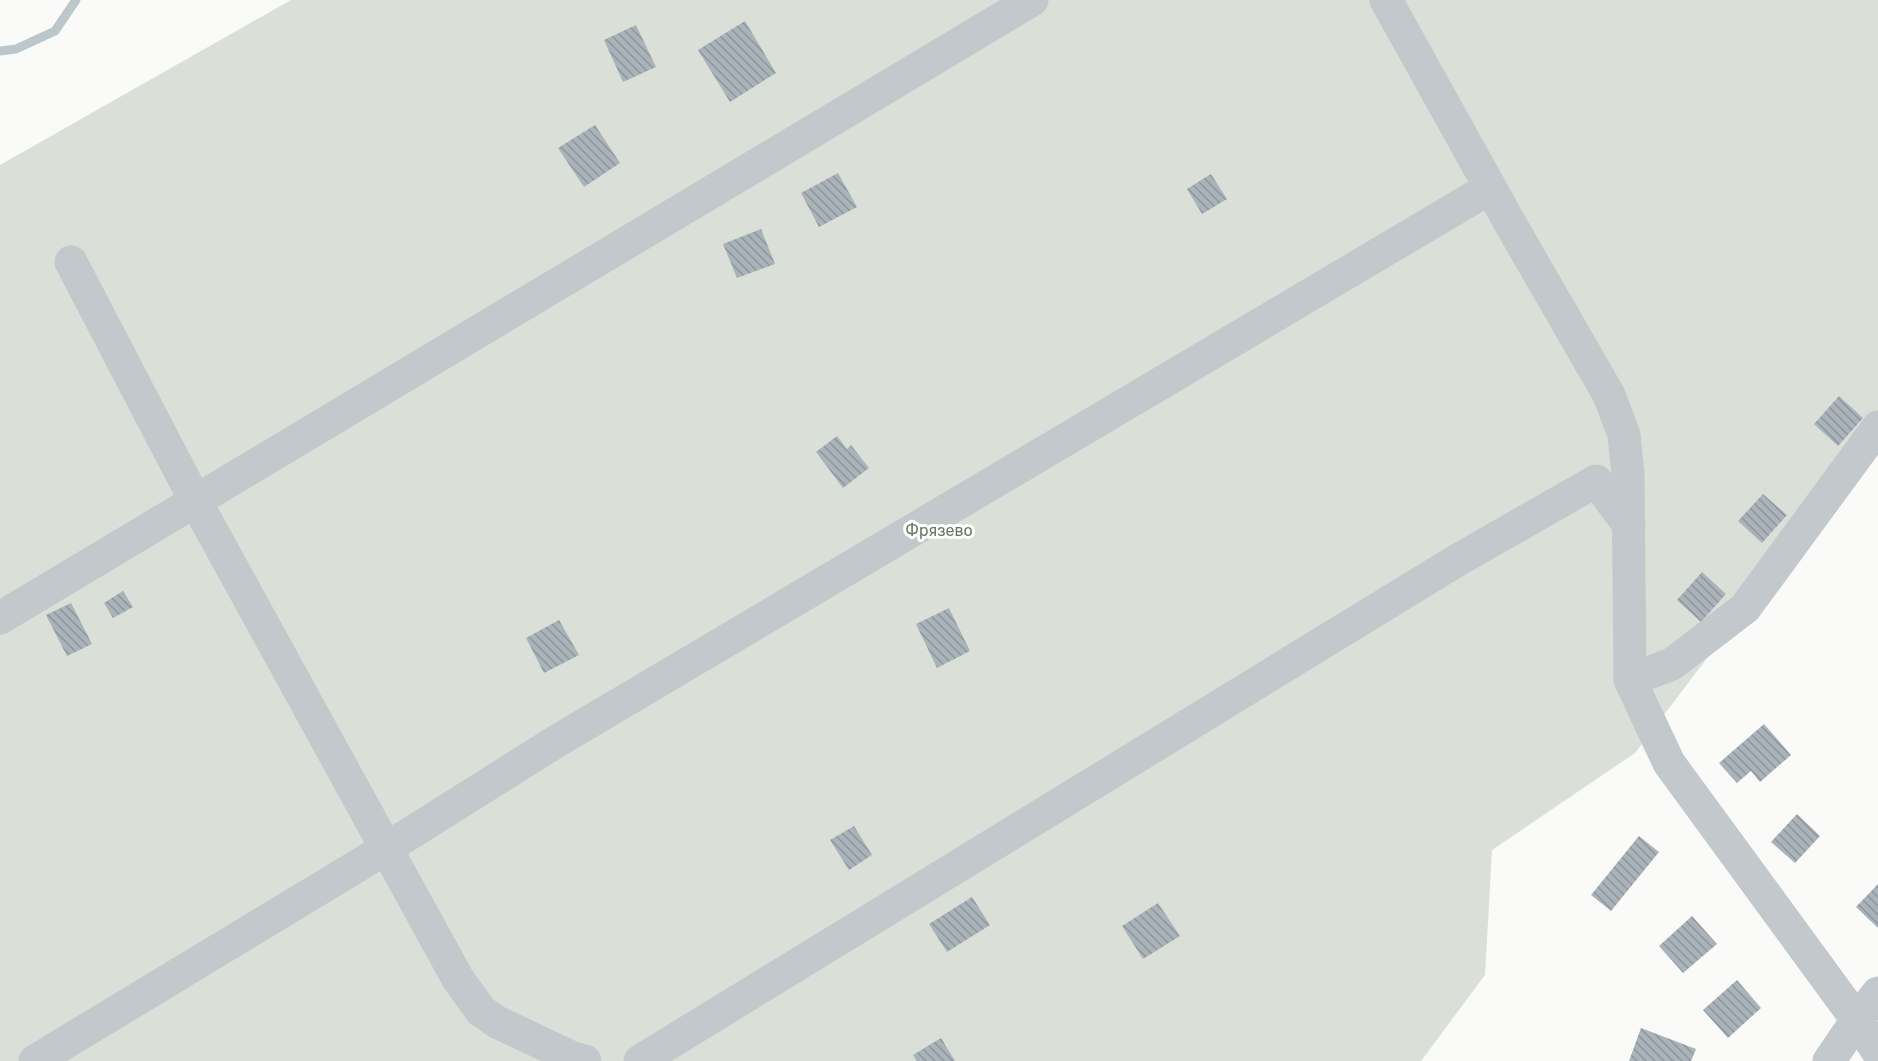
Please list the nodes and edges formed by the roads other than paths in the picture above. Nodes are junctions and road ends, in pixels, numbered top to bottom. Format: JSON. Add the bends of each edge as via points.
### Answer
{"nodes":[{"id":1,"x":1032,"y":0,"type":"edge"},
{"id":2,"x":1386,"y":0,"type":"edge"},
{"id":3,"x":1490,"y":188,"type":"junction"},
{"id":4,"x":72,"y":262,"type":"dead end"},
{"id":5,"x":1878,"y":427,"type":"edge"},
{"id":6,"x":196,"y":502,"type":"junction"},
{"id":7,"x":1629,"y":525,"type":"junction"},
{"id":8,"x":0,"y":618,"type":"edge"},
{"id":9,"x":1630,"y":680,"type":"junction"},
{"id":10,"x":387,"y":848,"type":"junction"},
{"id":11,"x":1878,"y":993,"type":"edge"},
{"id":12,"x":1857,"y":1020,"type":"junction"},
{"id":13,"x":1878,"y":1052,"type":"edge"},
{"id":14,"x":35,"y":1061,"type":"edge"},
{"id":15,"x":585,"y":1061,"type":"edge"},
{"id":16,"x":640,"y":1061,"type":"edge"},
{"id":17,"x":1829,"y":1061,"type":"edge"}],
"edges":[{"from":1,"to":6,"type":"street"},
{"from":2,"to":3,"type":"street"},
{"from":3,"to":7,"type":"street","via":[[1609,395],[1624,435]]},
{"from":3,"to":10,"type":"street","via":[[557,741]]},
{"from":4,"to":6,"type":"street"},
{"from":5,"to":9,"type":"street","via":[[1745,608],[1672,664]]},
{"from":6,"to":8,"type":"street"},
{"from":6,"to":10,"type":"street"},
{"from":7,"to":9,"type":"street"},
{"from":7,"to":16,"type":"street","via":[[1596,481],[1456,561]]},
{"from":9,"to":12,"type":"street","via":[[1669,763]]},
{"from":10,"to":14,"type":"street"},
{"from":10,"to":15,"type":"street","via":[[458,979],[481,1011]]},
{"from":11,"to":12,"type":"street"},
{"from":12,"to":13,"type":"street"},
{"from":12,"to":17,"type":"street"}]}
